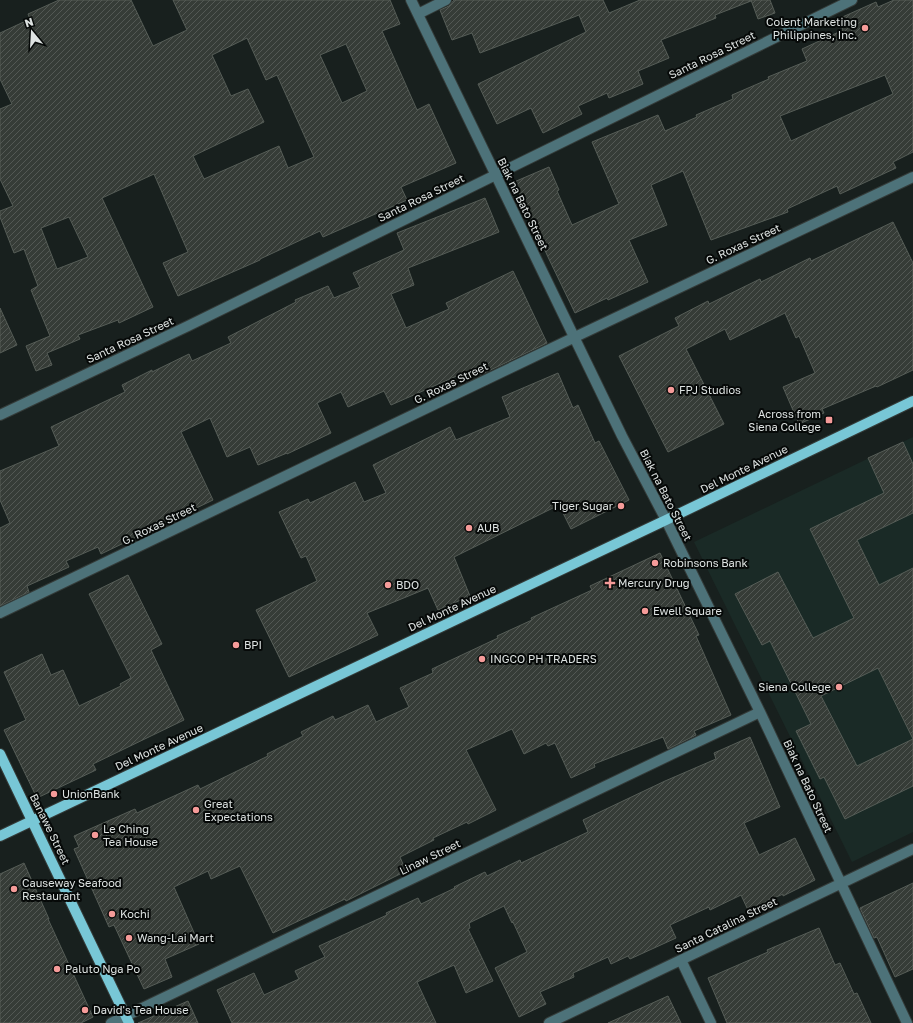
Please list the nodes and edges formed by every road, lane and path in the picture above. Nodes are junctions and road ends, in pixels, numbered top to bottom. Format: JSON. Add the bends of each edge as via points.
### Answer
{"nodes":[{"id":1,"x":411,"y":0,"type":"edge"},
{"id":2,"x":446,"y":0,"type":"edge"},
{"id":3,"x":852,"y":0,"type":"edge"},
{"id":4,"x":418,"y":14,"type":"junction"},
{"id":5,"x":496,"y":175,"type":"junction"},
{"id":6,"x":913,"y":177,"type":"edge"},
{"id":7,"x":575,"y":337,"type":"junction"},
{"id":8,"x":913,"y":401,"type":"edge"},
{"id":9,"x":0,"y":415,"type":"edge"},
{"id":10,"x":666,"y":520,"type":"junction"},
{"id":11,"x":0,"y":614,"type":"edge"},
{"id":12,"x":760,"y":712,"type":"junction"},
{"id":13,"x":0,"y":754,"type":"edge"},
{"id":14,"x":32,"y":821,"type":"junction"},
{"id":15,"x":0,"y":836,"type":"edge"},
{"id":16,"x":913,"y":849,"type":"edge"},
{"id":17,"x":841,"y":883,"type":"junction"},
{"id":18,"x":681,"y":960,"type":"junction"},
{"id":19,"x":128,"y":1020,"type":"edge"},
{"id":20,"x":111,"y":1023,"type":"edge"},
{"id":21,"x":550,"y":1023,"type":"edge"},
{"id":22,"x":711,"y":1023,"type":"edge"},
{"id":23,"x":907,"y":1023,"type":"edge"}],
"edges":[{"from":1,"to":4,"type":"street","name":"Biak na Bato Street"},
{"from":2,"to":4,"type":"street"},
{"from":3,"to":5,"type":"street","name":"Santa Rosa Street"},
{"from":4,"to":5,"type":"street","name":"Biak na Bato Street"},
{"from":5,"to":7,"type":"street","name":"Biak na Bato Street"},
{"from":5,"to":9,"type":"street","name":"Santa Rosa Street"},
{"from":6,"to":7,"type":"street","name":"G. Roxas Street"},
{"from":7,"to":10,"type":"street","name":"Biak na Bato Street"},
{"from":7,"to":11,"type":"street","name":"G. Roxas Street"},
{"from":8,"to":10,"type":"main road","name":"Del Monte Avenue"},
{"from":10,"to":12,"type":"street","name":"Biak na Bato Street"},
{"from":10,"to":14,"type":"main road","name":"Del Monte Avenue"},
{"from":12,"to":17,"type":"street","name":"Biak na Bato Street"},
{"from":12,"to":19,"type":"street","name":"Linaw Street"},
{"from":13,"to":14,"type":"main road","name":"Banawe Street"},
{"from":14,"to":15,"type":"main road","name":"Del Monte Avenue"},
{"from":14,"to":19,"type":"main road","name":"Banawe Street"},
{"from":16,"to":17,"type":"street","name":"Santa Catalina Street"},
{"from":17,"to":18,"type":"street","name":"Santa Catalina Street"},
{"from":17,"to":23,"type":"street","name":"Biak na Bato Street"},
{"from":18,"to":21,"type":"street","name":"Santa Catalina Street"},
{"from":18,"to":22,"type":"street"},
{"from":19,"to":20,"type":"street","name":"Linaw Street"}]}
